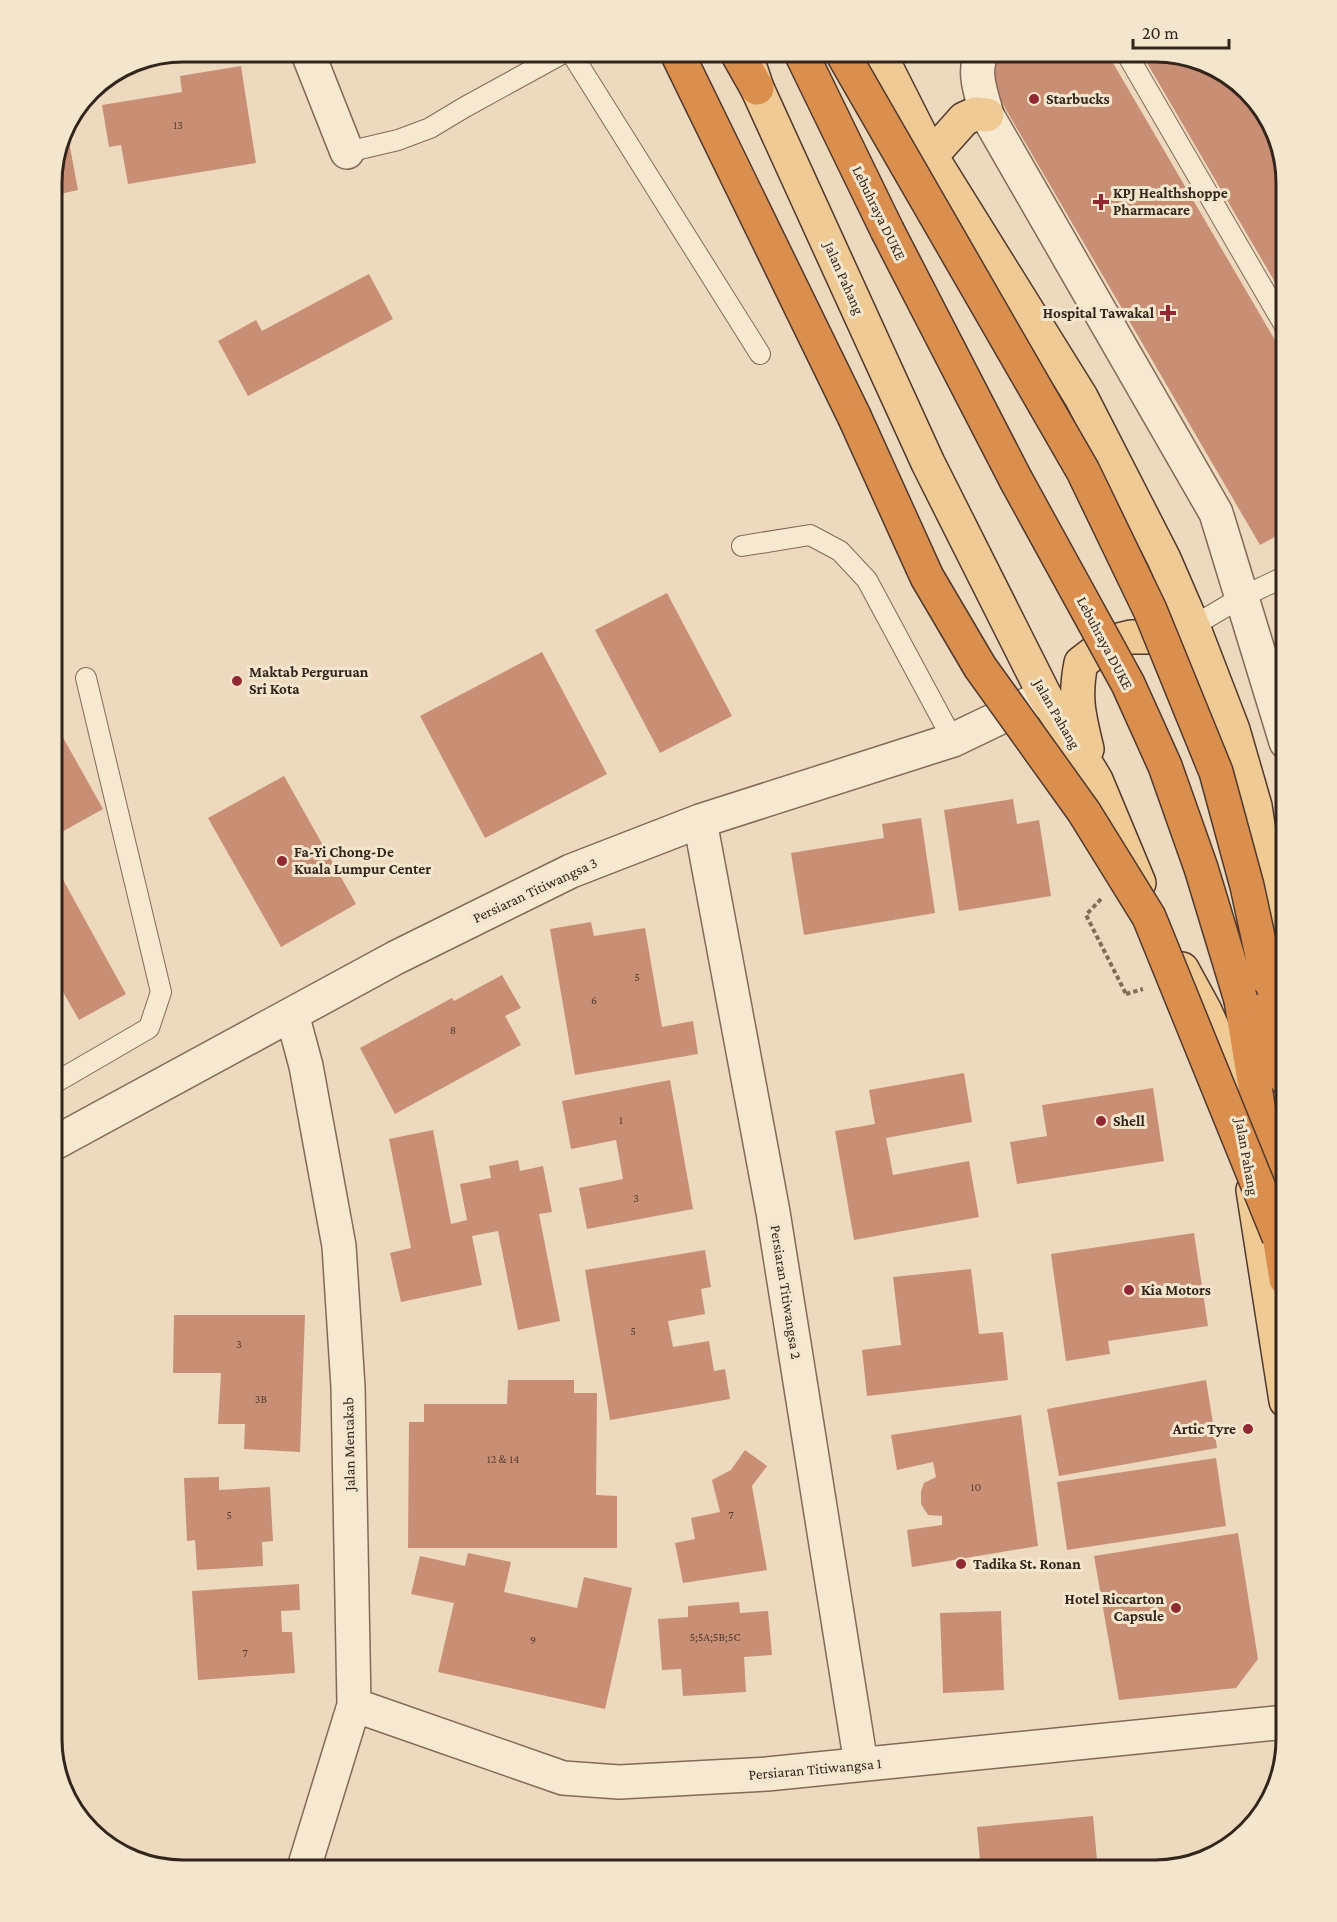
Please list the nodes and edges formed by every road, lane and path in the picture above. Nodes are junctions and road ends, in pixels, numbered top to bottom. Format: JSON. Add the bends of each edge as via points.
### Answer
{"nodes":[{"id":1,"x":311,"y":62,"type":"edge"},
{"id":2,"x":549,"y":62,"type":"edge"},
{"id":3,"x":576,"y":62,"type":"edge"},
{"id":4,"x":681,"y":62,"type":"edge"},
{"id":5,"x":743,"y":62,"type":"edge"},
{"id":6,"x":749,"y":62,"type":"edge"},
{"id":7,"x":805,"y":62,"type":"edge"},
{"id":8,"x":848,"y":62,"type":"edge"},
{"id":9,"x":884,"y":62,"type":"edge"},
{"id":10,"x":979,"y":62,"type":"edge"},
{"id":11,"x":1131,"y":62,"type":"edge"},
{"id":12,"x":758,"y":88,"type":"junction"},
{"id":13,"x":987,"y":115,"type":"junction"},
{"id":14,"x":347,"y":152,"type":"joint"},
{"id":15,"x":931,"y":156,"type":"junction"},
{"id":16,"x":1276,"y":311,"type":"edge"},
{"id":17,"x":760,"y":354,"type":"dead end"},
{"id":18,"x":742,"y":546,"type":"dead end"},
{"id":19,"x":1276,"y":581,"type":"edge"},
{"id":20,"x":1242,"y":597,"type":"junction"},
{"id":21,"x":1193,"y":626,"type":"junction"},
{"id":22,"x":86,"y":678,"type":"dead end"},
{"id":23,"x":1045,"y":696,"type":"junction"},
{"id":24,"x":1276,"y":709,"type":"edge"},
{"id":25,"x":1233,"y":730,"type":"junction"},
{"id":26,"x":954,"y":740,"type":"junction"},
{"id":27,"x":1096,"y":780,"type":"junction"},
{"id":28,"x":700,"y":821,"type":"junction"},
{"id":29,"x":1132,"y":865,"type":"junction"},
{"id":30,"x":1276,"y":901,"type":"edge"},
{"id":31,"x":1126,"y":994,"type":"dead end"},
{"id":32,"x":292,"y":1014,"type":"junction"},
{"id":33,"x":1276,"y":1023,"type":"edge"},
{"id":34,"x":62,"y":1079,"type":"edge"},
{"id":35,"x":62,"y":1139,"type":"edge"},
{"id":36,"x":1276,"y":1219,"type":"edge"},
{"id":37,"x":1276,"y":1230,"type":"edge"},
{"id":38,"x":1276,"y":1337,"type":"edge"},
{"id":39,"x":354,"y":1705,"type":"junction"},
{"id":40,"x":1276,"y":1723,"type":"edge"},
{"id":41,"x":861,"y":1764,"type":"junction"},
{"id":42,"x":306,"y":1860,"type":"edge"}],
"edges":[{"from":1,"to":14,"type":"street"},
{"from":2,"to":14,"type":"lane","via":[[430,128]]},
{"from":3,"to":17,"type":"lane"},
{"from":4,"to":37,"type":"highway","bridge":true,"via":[[854,416],[927,577],[980,667],[1084,812],[1149,917]]},
{"from":5,"to":12,"type":"highway"},
{"from":6,"to":12,"type":"main road","name":"Jalan Pahang"},
{"from":7,"to":36,"type":"highway","name":"Lebuhraya DUKE","bridge":true,"via":[[1016,480],[1128,684],[1165,766],[1201,868],[1240,1000]]},
{"from":8,"to":33,"type":"highway","bridge":true,"via":[[1083,471],[1150,610],[1216,772],[1252,909]]},
{"from":9,"to":15,"type":"main road"},
{"from":10,"to":13,"type":"street","via":[[977,77]]},
{"from":11,"to":16,"type":"lane"},
{"from":12,"to":23,"type":"main road","name":"Jalan Pahang","via":[[928,463]]},
{"from":13,"to":15,"type":"main road","via":[[975,114],[964,119]]},
{"from":13,"to":20,"type":"street","via":[[1216,513]]},
{"from":15,"to":21,"type":"main road","via":[[1081,397],[1164,559]]},
{"from":18,"to":26,"type":"lane","via":[[810,534],[840,551],[867,580]]},
{"from":19,"to":20,"type":"lane"},
{"from":20,"to":21,"type":"lane"},
{"from":20,"to":24,"type":"street"},
{"from":21,"to":25,"type":"main road"},
{"from":22,"to":34,"type":"lane","via":[[161,992],[149,1028]]},
{"from":23,"to":26,"type":"street","name":"Persiaran Titiwangsa 3"},
{"from":23,"to":27,"type":"main road","name":"Jalan Pahang"},
{"from":25,"to":27,"type":"main road","via":[[1178,651],[1157,637],[1131,637],[1107,643],[1081,663],[1076,687],[1079,718]]},
{"from":25,"to":30,"type":"main road"},
{"from":26,"to":28,"type":"street","name":"Persiaran Titiwangsa 3"},
{"from":27,"to":29,"type":"main road","name":"Jalan Pahang"},
{"from":28,"to":32,"type":"street","name":"Persiaran Titiwangsa 3","via":[[571,871]]},
{"from":28,"to":41,"type":"street","name":"Persiaran Titiwangsa 2","via":[[773,1212]]},
{"from":29,"to":31,"type":"path","via":[[1086,915]]},
{"from":29,"to":38,"type":"main road","name":"Jalan Pahang","via":[[1229,1064]]},
{"from":32,"to":35,"type":"street","name":"Persiaran Titiwangsa 3"},
{"from":32,"to":39,"type":"street","name":"Jalan Mentakab","via":[[306,1066],[339,1246],[348,1387]]},
{"from":39,"to":41,"type":"street","name":"Persiaran Titiwangsa 1","via":[[563,1778],[619,1782],[718,1778]]},
{"from":39,"to":42,"type":"street","name":"Jalan Mentakab"},
{"from":40,"to":41,"type":"street","name":"Persiaran Titiwangsa 1"}]}
